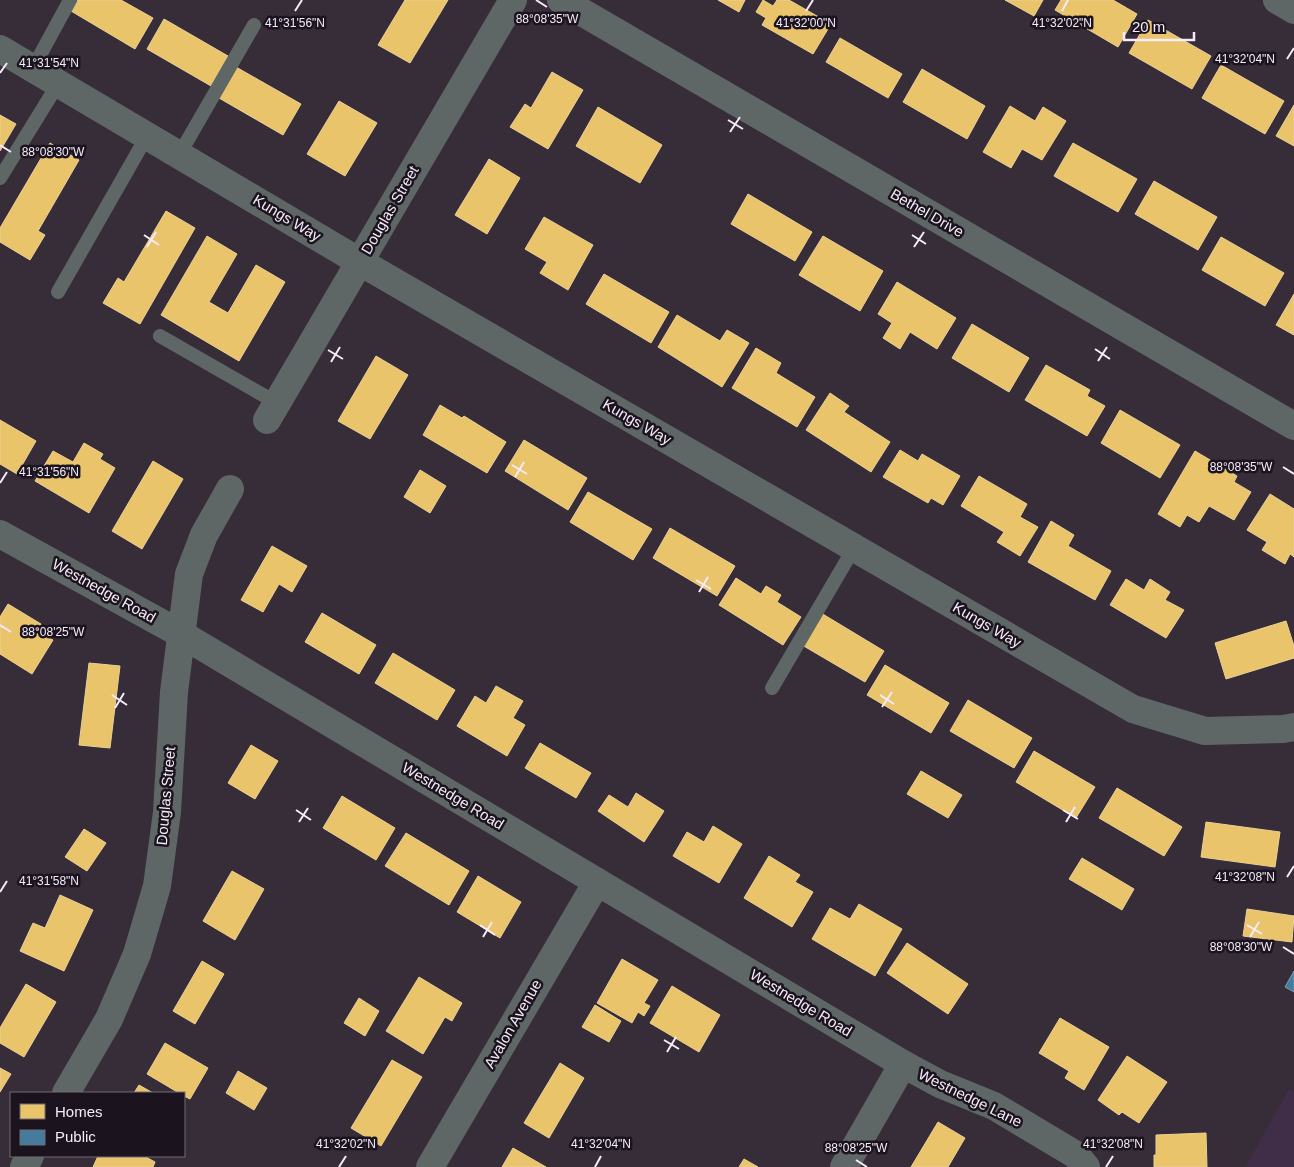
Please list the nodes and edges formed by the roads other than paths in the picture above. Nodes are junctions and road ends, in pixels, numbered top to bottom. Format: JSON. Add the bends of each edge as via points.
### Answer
{"nodes":[{"id":1,"x":70,"y":0,"type":"edge"},
{"id":2,"x":513,"y":0,"type":"edge"},
{"id":3,"x":560,"y":0,"type":"edge"},
{"id":4,"x":1277,"y":0,"type":"edge"},
{"id":5,"x":1294,"y":10,"type":"edge"},
{"id":6,"x":254,"y":25,"type":"dead end"},
{"id":7,"x":0,"y":49,"type":"edge"},
{"id":8,"x":33,"y":68,"type":"junction"},
{"id":9,"x":58,"y":84,"type":"junction"},
{"id":10,"x":147,"y":136,"type":"junction"},
{"id":11,"x":179,"y":155,"type":"junction"},
{"id":12,"x":0,"y":178,"type":"edge"},
{"id":13,"x":360,"y":262,"type":"junction"},
{"id":14,"x":58,"y":292,"type":"dead end"},
{"id":15,"x":160,"y":336,"type":"dead end"},
{"id":16,"x":272,"y":412,"type":"joint"},
{"id":17,"x":1294,"y":426,"type":"edge"},
{"id":18,"x":230,"y":489,"type":"dead end"},
{"id":19,"x":0,"y":534,"type":"edge"},
{"id":20,"x":854,"y":548,"type":"junction"},
{"id":21,"x":181,"y":634,"type":"junction"},
{"id":22,"x":772,"y":688,"type":"dead end"},
{"id":23,"x":1294,"y":727,"type":"edge"},
{"id":24,"x":597,"y":882,"type":"junction"},
{"id":25,"x":902,"y":1064,"type":"junction"},
{"id":26,"x":67,"y":1092,"type":"edge"},
{"id":27,"x":430,"y":1167,"type":"edge"},
{"id":28,"x":844,"y":1167,"type":"edge"},
{"id":29,"x":1086,"y":1167,"type":"edge"}],
"edges":[{"from":1,"to":8,"type":"lane"},
{"from":2,"to":13,"type":"street","name":"Douglas Street"},
{"from":3,"to":17,"type":"street","name":"Bethel Drive"},
{"from":4,"to":5,"type":"street"},
{"from":6,"to":11,"type":"lane"},
{"from":7,"to":8,"type":"street","name":"Kungs Way"},
{"from":8,"to":9,"type":"street","name":"Kungs Way"},
{"from":9,"to":10,"type":"street","name":"Kungs Way"},
{"from":9,"to":12,"type":"lane"},
{"from":10,"to":11,"type":"street","name":"Kungs Way"},
{"from":10,"to":14,"type":"lane"},
{"from":11,"to":13,"type":"street","name":"Kungs Way"},
{"from":13,"to":16,"type":"street","name":"Douglas Street"},
{"from":13,"to":20,"type":"street","name":"Kungs Way"},
{"from":15,"to":16,"type":"lane"},
{"from":18,"to":21,"type":"street","name":"Douglas Street","via":[[204,535],[189,574]]},
{"from":19,"to":21,"type":"street","name":"Westnedge Road"},
{"from":20,"to":22,"type":"lane"},
{"from":20,"to":23,"type":"street","name":"Kungs Way","via":[[1133,709],[1205,731]]},
{"from":21,"to":24,"type":"street","name":"Westnedge Road"},
{"from":21,"to":26,"type":"street","name":"Douglas Street","via":[[167,812],[157,886],[134,962],[109,1019]]},
{"from":24,"to":25,"type":"street","name":"Westnedge Road"},
{"from":24,"to":27,"type":"street","name":"Avalon Avenue"},
{"from":25,"to":28,"type":"street"},
{"from":25,"to":29,"type":"street","name":"Westnedge Lane","via":[[994,1106],[1076,1155]]}]}
